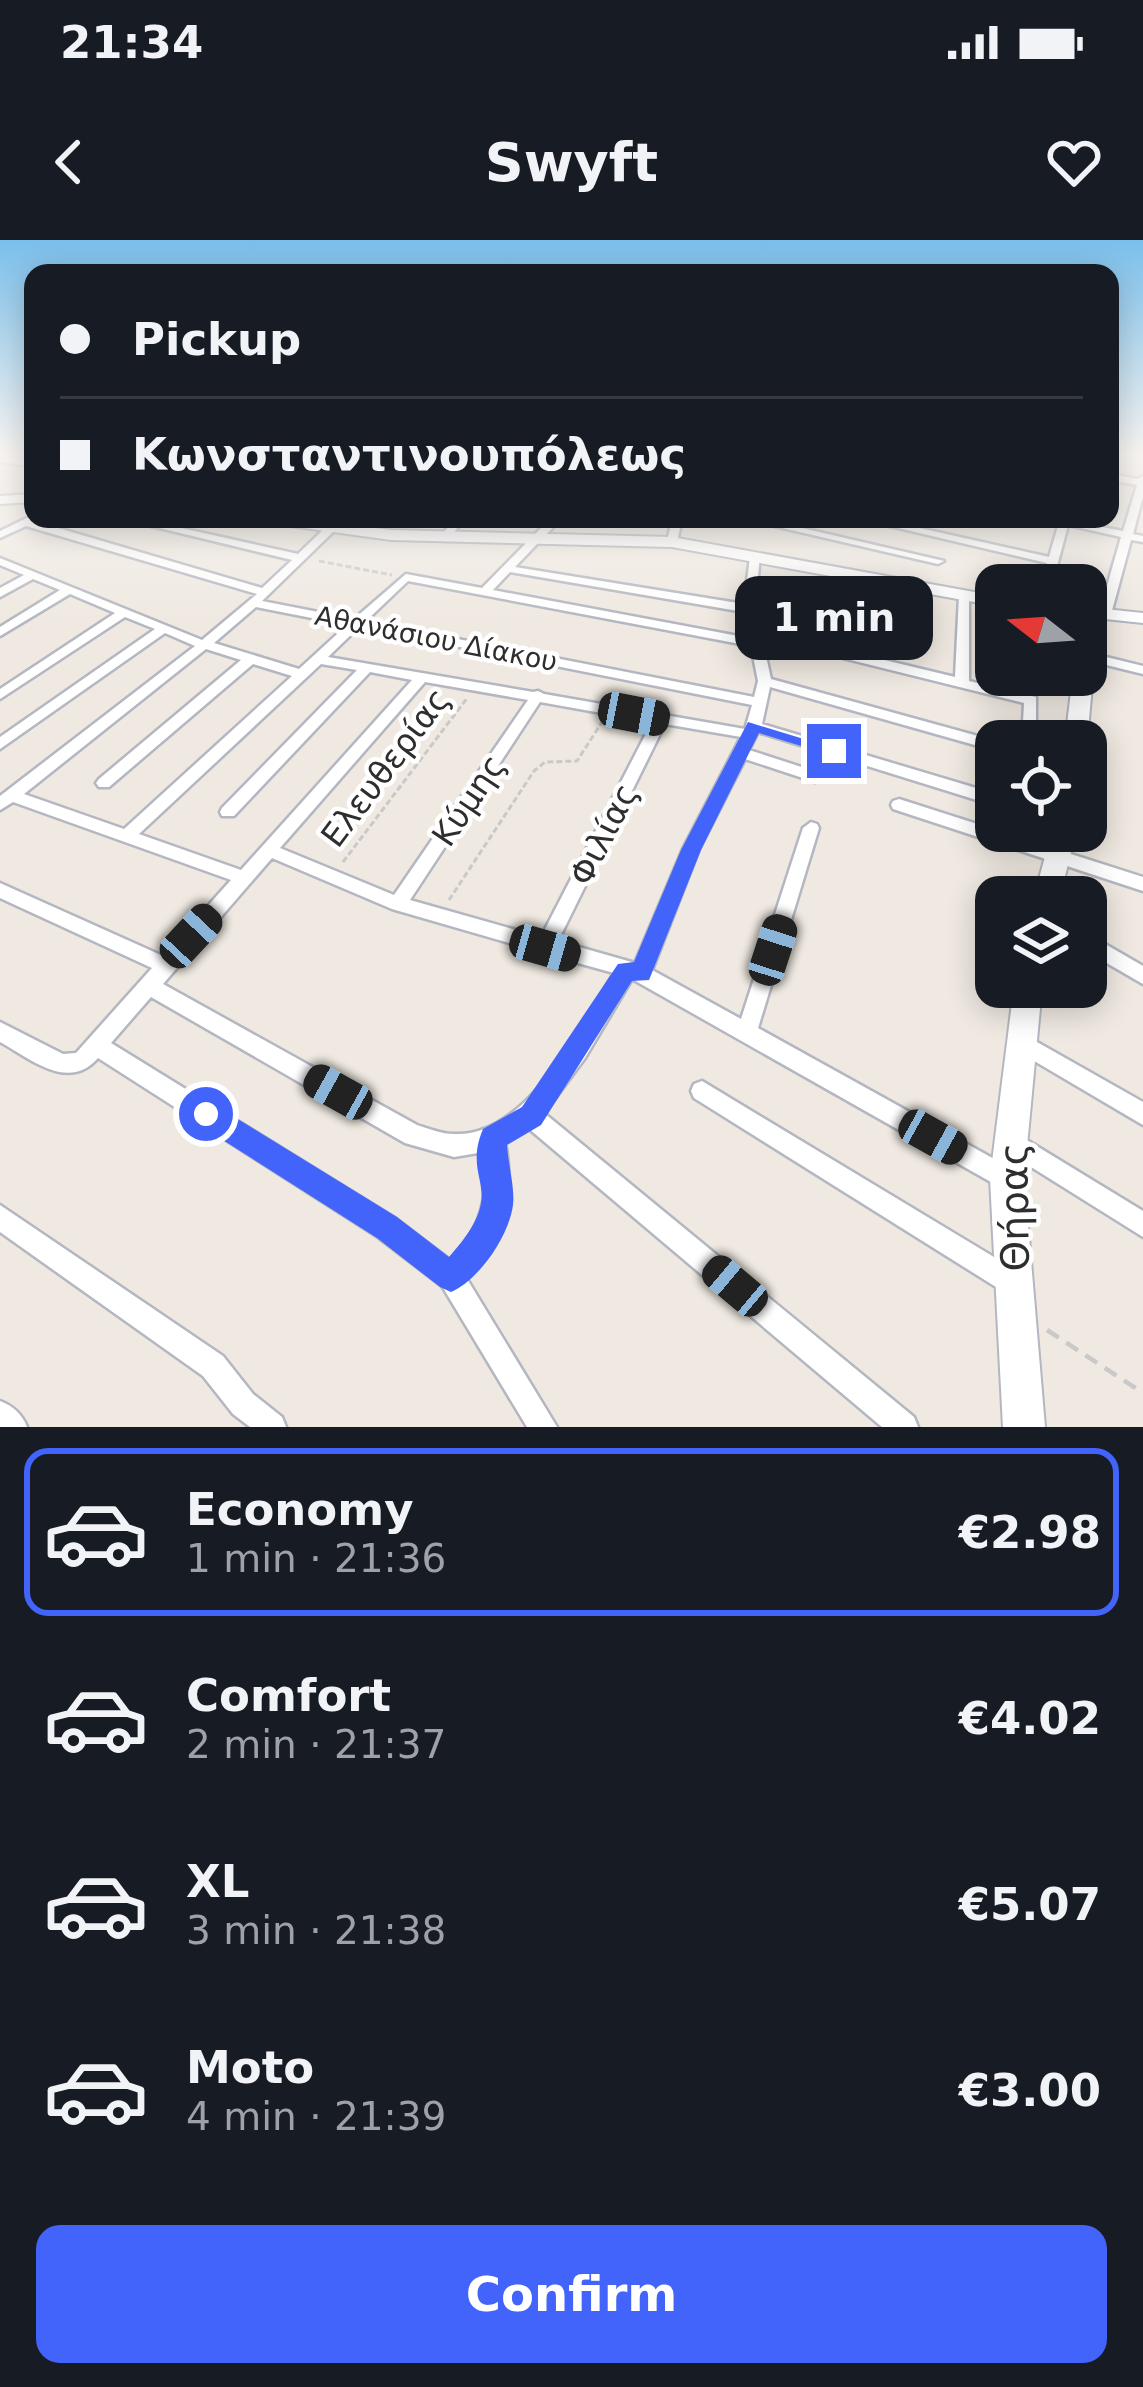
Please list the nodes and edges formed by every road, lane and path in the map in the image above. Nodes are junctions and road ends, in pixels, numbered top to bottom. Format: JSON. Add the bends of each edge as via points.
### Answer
{"nodes":[{"id":1,"x":1135,"y":510,"type":"edge"},
{"id":2,"x":53,"y":528,"type":"edge"},
{"id":3,"x":167,"y":528,"type":"edge"},
{"id":4,"x":341,"y":528,"type":"edge"},
{"id":5,"x":364,"y":528,"type":"edge"},
{"id":6,"x":452,"y":528,"type":"edge"},
{"id":7,"x":550,"y":528,"type":"edge"},
{"id":8,"x":674,"y":528,"type":"edge"},
{"id":9,"x":790,"y":528,"type":"edge"},
{"id":10,"x":905,"y":528,"type":"edge"},
{"id":11,"x":1062,"y":528,"type":"edge"},
{"id":12,"x":1096,"y":528,"type":"edge"},
{"id":13,"x":446,"y":536,"type":"junction"},
{"id":14,"x":1128,"y":536,"type":"junction"},
{"id":15,"x":544,"y":537,"type":"junction"},
{"id":16,"x":1143,"y":539,"type":"edge"},
{"id":17,"x":672,"y":542,"type":"junction"},
{"id":18,"x":296,"y":557,"type":"junction"},
{"id":19,"x":757,"y":557,"type":"junction"},
{"id":20,"x":0,"y":561,"type":"edge"},
{"id":21,"x":938,"y":561,"type":"dead end"},
{"id":22,"x":1052,"y":561,"type":"junction"},
{"id":23,"x":1051,"y":564,"type":"edge"},
{"id":24,"x":510,"y":569,"type":"junction"},
{"id":25,"x":33,"y":574,"type":"junction"},
{"id":26,"x":406,"y":577,"type":"junction"},
{"id":27,"x":1107,"y":584,"type":"edge"},
{"id":28,"x":70,"y":589,"type":"junction"},
{"id":29,"x":483,"y":592,"type":"junction"},
{"id":30,"x":0,"y":593,"type":"edge"},
{"id":31,"x":964,"y":596,"type":"junction"},
{"id":32,"x":259,"y":597,"type":"junction"},
{"id":33,"x":975,"y":598,"type":"edge"},
{"id":34,"x":750,"y":602,"type":"junction"},
{"id":35,"x":124,"y":612,"type":"junction"},
{"id":36,"x":1107,"y":614,"type":"edge"},
{"id":37,"x":1143,"y":618,"type":"edge"},
{"id":38,"x":355,"y":624,"type":"junction"},
{"id":39,"x":885,"y":624,"type":"dead end"},
{"id":40,"x":165,"y":628,"type":"junction"},
{"id":41,"x":0,"y":632,"type":"edge"},
{"id":42,"x":754,"y":637,"type":"junction"},
{"id":43,"x":202,"y":644,"type":"junction"},
{"id":44,"x":316,"y":659,"type":"junction"},
{"id":45,"x":249,"y":660,"type":"junction"},
{"id":46,"x":1107,"y":661,"type":"edge"},
{"id":47,"x":366,"y":669,"type":"junction"},
{"id":48,"x":1143,"y":670,"type":"edge"},
{"id":49,"x":300,"y":674,"type":"junction"},
{"id":50,"x":421,"y":678,"type":"junction"},
{"id":51,"x":765,"y":681,"type":"junction"},
{"id":52,"x":962,"y":682,"type":"junction"},
{"id":53,"x":476,"y":686,"type":"junction"},
{"id":54,"x":0,"y":694,"type":"edge"},
{"id":55,"x":538,"y":695,"type":"junction"},
{"id":56,"x":760,"y":702,"type":"junction"},
{"id":57,"x":609,"y":709,"type":"junction"},
{"id":58,"x":660,"y":719,"type":"junction"},
{"id":59,"x":1031,"y":720,"type":"edge"},
{"id":60,"x":751,"y":730,"type":"junction"},
{"id":61,"x":975,"y":740,"type":"edge"},
{"id":62,"x":0,"y":744,"type":"edge"},
{"id":63,"x":740,"y":752,"type":"junction"},
{"id":64,"x":814,"y":777,"type":"dead end"},
{"id":65,"x":104,"y":783,"type":"dead end"},
{"id":66,"x":975,"y":794,"type":"edge"},
{"id":67,"x":6,"y":800,"type":"edge"},
{"id":68,"x":899,"y":805,"type":"dead end"},
{"id":69,"x":228,"y":812,"type":"dead end"},
{"id":70,"x":811,"y":828,"type":"dead end"},
{"id":71,"x":975,"y":832,"type":"edge"},
{"id":72,"x":126,"y":837,"type":"junction"},
{"id":73,"x":271,"y":851,"type":"junction"},
{"id":74,"x":1080,"y":852,"type":"edge"},
{"id":75,"x":331,"y":877,"type":"junction"},
{"id":76,"x":245,"y":878,"type":"junction"},
{"id":77,"x":1143,"y":884,"type":"edge"},
{"id":78,"x":0,"y":890,"type":"edge"},
{"id":79,"x":398,"y":904,"type":"junction"},
{"id":80,"x":438,"y":916,"type":"junction"},
{"id":81,"x":545,"y":948,"type":"junction"},
{"id":82,"x":1107,"y":954,"type":"edge"},
{"id":83,"x":164,"y":964,"type":"junction"},
{"id":84,"x":633,"y":972,"type":"junction"},
{"id":85,"x":1143,"y":976,"type":"edge"},
{"id":86,"x":149,"y":986,"type":"junction"},
{"id":87,"x":1025,"y":1008,"type":"edge"},
{"id":88,"x":0,"y":1031,"type":"edge"},
{"id":89,"x":747,"y":1032,"type":"junction"},
{"id":90,"x":1021,"y":1042,"type":"junction"},
{"id":91,"x":96,"y":1046,"type":"junction"},
{"id":92,"x":702,"y":1091,"type":"dead end"},
{"id":93,"x":1143,"y":1114,"type":"edge"},
{"id":94,"x":531,"y":1116,"type":"junction"},
{"id":95,"x":493,"y":1138,"type":"junction"},
{"id":96,"x":1011,"y":1142,"type":"junction"},
{"id":97,"x":1007,"y":1178,"type":"junction"},
{"id":98,"x":0,"y":1217,"type":"edge"},
{"id":99,"x":1143,"y":1225,"type":"edge"},
{"id":100,"x":451,"y":1277,"type":"junction"},
{"id":101,"x":1015,"y":1296,"type":"junction"},
{"id":102,"x":1143,"y":1393,"type":"edge"},
{"id":103,"x":0,"y":1415,"type":"edge"},
{"id":104,"x":13,"y":1427,"type":"edge"},
{"id":105,"x":272,"y":1427,"type":"edge"},
{"id":106,"x":543,"y":1427,"type":"edge"},
{"id":107,"x":904,"y":1427,"type":"edge"},
{"id":108,"x":1024,"y":1427,"type":"edge"}],
"edges":[{"from":1,"to":14,"type":"street"},
{"from":2,"to":32,"type":"street","name":"Αθανάσιου Δίακου"},
{"from":3,"to":18,"type":"street"},
{"from":4,"to":18,"type":"street"},
{"from":5,"to":13,"type":"main road"},
{"from":6,"to":13,"type":"street"},
{"from":7,"to":15,"type":"street"},
{"from":8,"to":17,"type":"street"},
{"from":9,"to":21,"type":"street"},
{"from":10,"to":22,"type":"street"},
{"from":11,"to":22,"type":"street"},
{"from":12,"to":14,"type":"street"},
{"from":13,"to":15,"type":"main road"},
{"from":14,"to":16,"type":"street"},
{"from":14,"to":27,"type":"street"},
{"from":15,"to":17,"type":"main road"},
{"from":15,"to":24,"type":"street"},
{"from":17,"to":19,"type":"main road"},
{"from":18,"to":26,"type":"path"},
{"from":18,"to":32,"type":"street"},
{"from":19,"to":31,"type":"main road"},
{"from":19,"to":34,"type":"street"},
{"from":20,"to":25,"type":"street"},
{"from":22,"to":23,"type":"street"},
{"from":24,"to":29,"type":"street"},
{"from":24,"to":34,"type":"street"},
{"from":25,"to":28,"type":"street"},
{"from":25,"to":30,"type":"street"},
{"from":26,"to":29,"type":"street"},
{"from":26,"to":38,"type":"street"},
{"from":28,"to":35,"type":"street"},
{"from":28,"to":41,"type":"street"},
{"from":29,"to":42,"type":"street"},
{"from":31,"to":33,"type":"main road"},
{"from":31,"to":52,"type":"street"},
{"from":32,"to":38,"type":"street","name":"Αθανάσιου Δίακου"},
{"from":32,"to":43,"type":"street"},
{"from":34,"to":39,"type":"path"},
{"from":34,"to":42,"type":"street"},
{"from":35,"to":40,"type":"street"},
{"from":35,"to":54,"type":"street"},
{"from":36,"to":37,"type":"main road"},
{"from":38,"to":44,"type":"street"},
{"from":38,"to":56,"type":"street","name":"Αθανάσιου Δίακου"},
{"from":40,"to":43,"type":"street"},
{"from":40,"to":62,"type":"street"},
{"from":42,"to":51,"type":"street"},
{"from":42,"to":52,"type":"street"},
{"from":43,"to":45,"type":"street"},
{"from":43,"to":67,"type":"street"},
{"from":44,"to":47,"type":"street"},
{"from":44,"to":49,"type":"street"},
{"from":45,"to":49,"type":"street"},
{"from":45,"to":65,"type":"street"},
{"from":46,"to":48,"type":"street"},
{"from":47,"to":50,"type":"street"},
{"from":47,"to":69,"type":"street"},
{"from":49,"to":72,"type":"street"},
{"from":50,"to":53,"type":"street"},
{"from":50,"to":73,"type":"street"},
{"from":51,"to":56,"type":"street"},
{"from":51,"to":61,"type":"street"},
{"from":52,"to":59,"type":"street","via":[[1031,700]]},
{"from":53,"to":55,"type":"street"},
{"from":53,"to":75,"type":"path","name":"Ελευθερίας"},
{"from":55,"to":57,"type":"street"},
{"from":55,"to":79,"type":"street","name":"Κύμης"},
{"from":56,"to":60,"type":"street"},
{"from":57,"to":58,"type":"street"},
{"from":57,"to":80,"type":"path","via":[[586,754],[534,771]]},
{"from":58,"to":60,"type":"street"},
{"from":58,"to":81,"type":"street","name":"Φιλίας"},
{"from":60,"to":63,"type":"street"},
{"from":60,"to":66,"type":"street"},
{"from":63,"to":64,"type":"street"},
{"from":63,"to":84,"type":"street"},
{"from":67,"to":72,"type":"street"},
{"from":68,"to":71,"type":"street"},
{"from":70,"to":89,"type":"street"},
{"from":72,"to":76,"type":"street"},
{"from":73,"to":75,"type":"street"},
{"from":73,"to":76,"type":"street"},
{"from":74,"to":77,"type":"street"},
{"from":75,"to":79,"type":"street"},
{"from":76,"to":83,"type":"street"},
{"from":78,"to":83,"type":"street"},
{"from":79,"to":80,"type":"street"},
{"from":80,"to":81,"type":"street"},
{"from":81,"to":84,"type":"street"},
{"from":82,"to":85,"type":"street"},
{"from":83,"to":86,"type":"street"},
{"from":84,"to":89,"type":"street"},
{"from":84,"to":94,"type":"street"},
{"from":86,"to":91,"type":"street"},
{"from":86,"to":95,"type":"street","via":[[413,1135],[456,1146]]},
{"from":87,"to":90,"type":"main road","name":"Θήρας"},
{"from":88,"to":91,"type":"street","via":[[70,1067]]},
{"from":89,"to":97,"type":"street"},
{"from":90,"to":93,"type":"street"},
{"from":90,"to":96,"type":"main road","name":"Θήρας"},
{"from":91,"to":100,"type":"street","via":[[387,1228]]},
{"from":92,"to":101,"type":"street"},
{"from":94,"to":95,"type":"street"},
{"from":94,"to":107,"type":"street"},
{"from":95,"to":100,"type":"street","via":[[499,1205],[488,1235]]},
{"from":96,"to":97,"type":"main road","name":"Θήρας"},
{"from":96,"to":99,"type":"street"},
{"from":97,"to":101,"type":"main road","name":"Θήρας"},
{"from":98,"to":105,"type":"street","via":[[213,1366]]},
{"from":100,"to":106,"type":"street"},
{"from":101,"to":102,"type":"path"},
{"from":101,"to":108,"type":"main road","name":"Θήρας"},
{"from":103,"to":104,"type":"street"}]}
